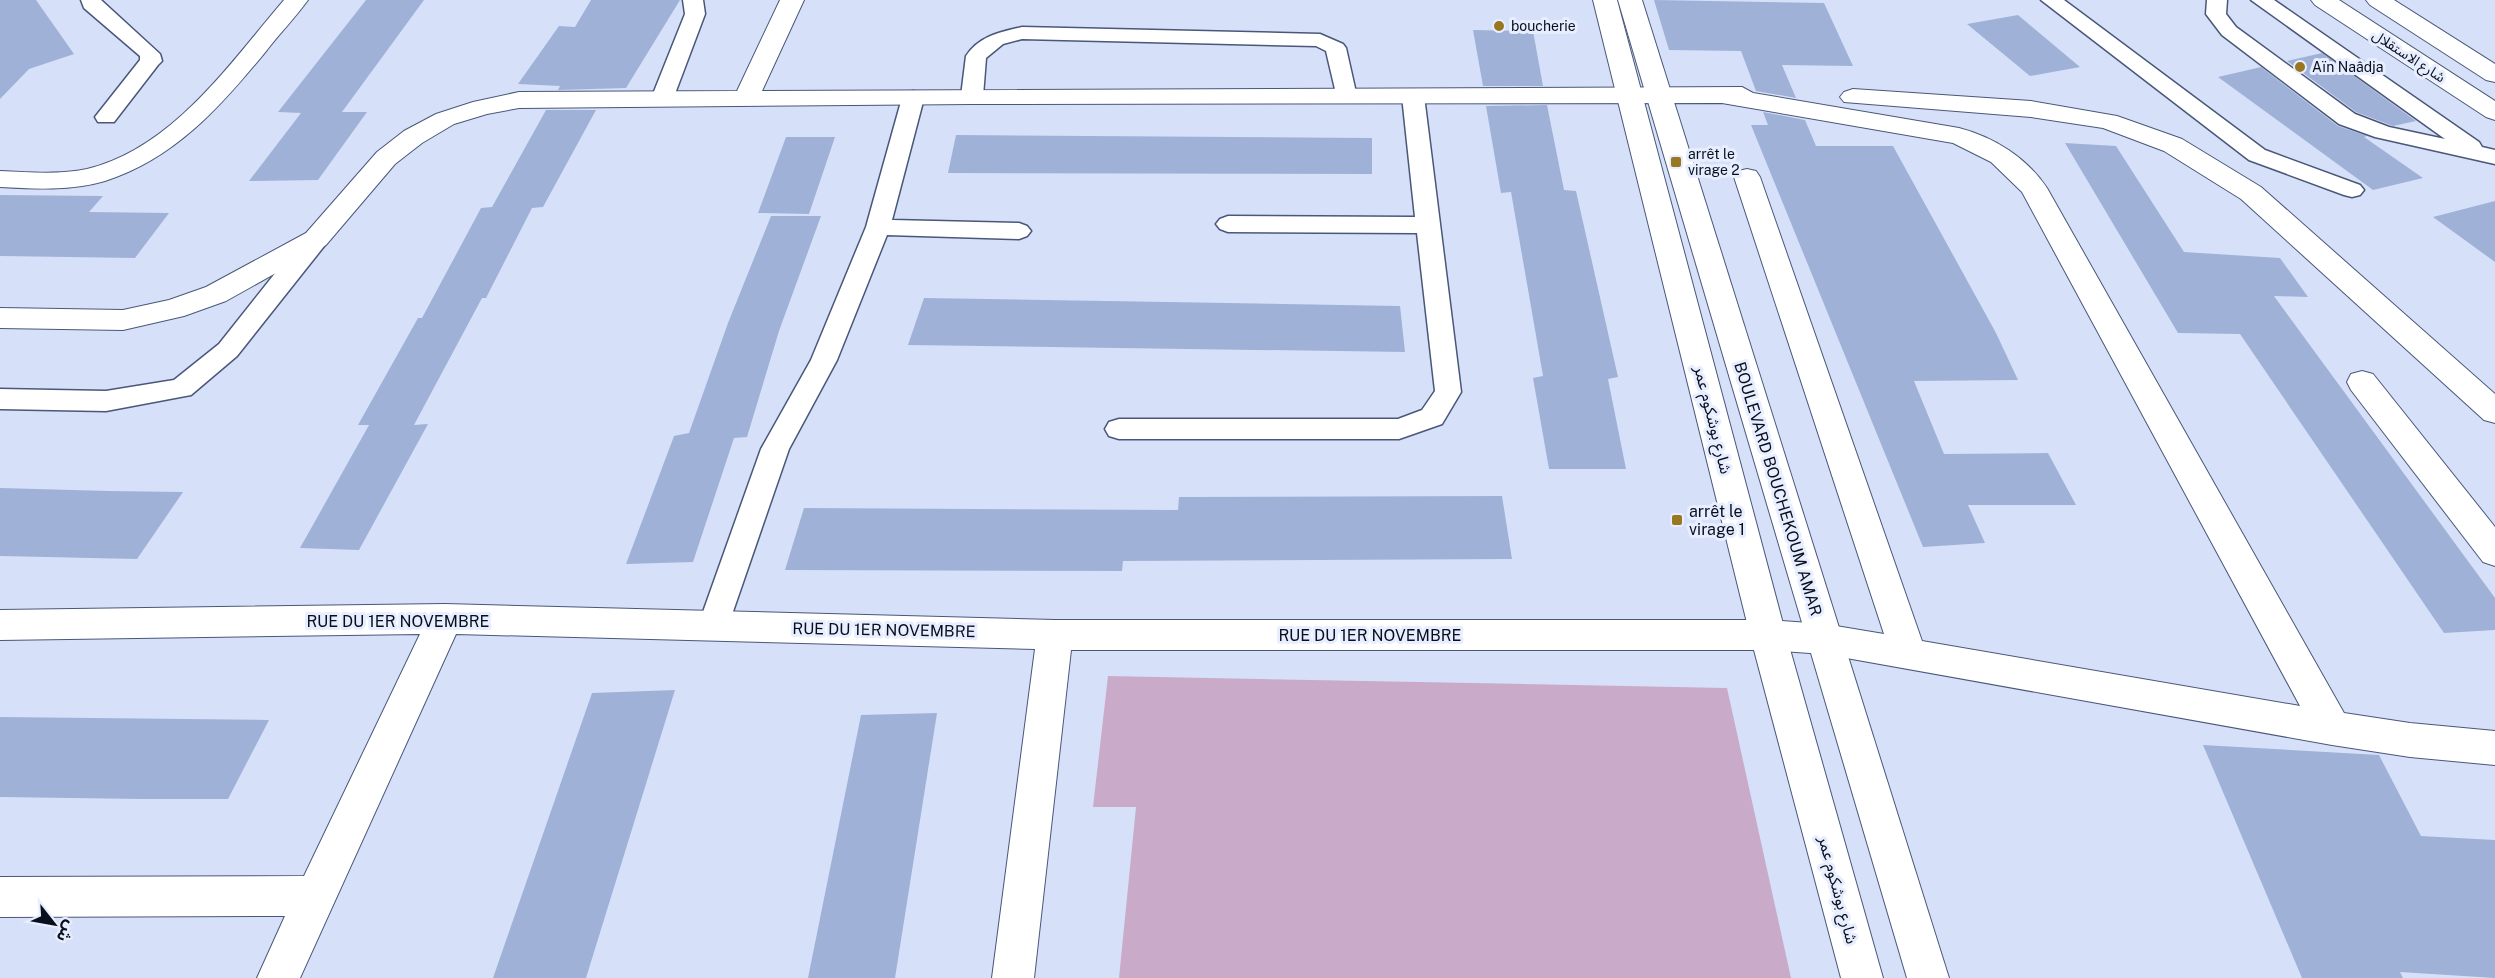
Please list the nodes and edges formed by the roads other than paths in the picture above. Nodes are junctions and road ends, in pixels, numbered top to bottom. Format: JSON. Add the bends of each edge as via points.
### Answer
{"nodes":[{"id":1,"x":91,"y":0,"type":"edge"},
{"id":2,"x":296,"y":0,"type":"edge"},
{"id":3,"x":693,"y":0,"type":"edge"},
{"id":4,"x":792,"y":0,"type":"edge"},
{"id":5,"x":1605,"y":0,"type":"edge"},
{"id":6,"x":1630,"y":0,"type":"edge"},
{"id":7,"x":2051,"y":0,"type":"edge"},
{"id":8,"x":2217,"y":0,"type":"edge"},
{"id":9,"x":2261,"y":0,"type":"edge"},
{"id":10,"x":2323,"y":0,"type":"edge"},
{"id":11,"x":2378,"y":0,"type":"edge"},
{"id":12,"x":2495,"y":75,"type":"edge"},
{"id":13,"x":1643,"y":94,"type":"junction"},
{"id":14,"x":1721,"y":95,"type":"junction"},
{"id":15,"x":972,"y":96,"type":"junction"},
{"id":16,"x":1413,"y":96,"type":"junction"},
{"id":17,"x":1346,"y":97,"type":"junction"},
{"id":18,"x":746,"y":98,"type":"junction"},
{"id":19,"x":913,"y":98,"type":"junction"},
{"id":20,"x":662,"y":99,"type":"junction"},
{"id":21,"x":2495,"y":112,"type":"edge"},
{"id":22,"x":106,"y":117,"type":"dead end"},
{"id":23,"x":2487,"y":155,"type":"edge"},
{"id":24,"x":1747,"y":177,"type":"dead end"},
{"id":25,"x":0,"y":179,"type":"edge"},
{"id":26,"x":2352,"y":190,"type":"dead end"},
{"id":27,"x":1228,"y":224,"type":"dead end"},
{"id":28,"x":1430,"y":225,"type":"junction"},
{"id":29,"x":878,"y":227,"type":"junction"},
{"id":30,"x":1019,"y":231,"type":"dead end"},
{"id":31,"x":316,"y":239,"type":"junction"},
{"id":32,"x":0,"y":318,"type":"edge"},
{"id":33,"x":2362,"y":381,"type":"dead end"},
{"id":34,"x":0,"y":399,"type":"edge"},
{"id":35,"x":2495,"y":412,"type":"edge"},
{"id":36,"x":1119,"y":429,"type":"dead end"},
{"id":37,"x":2495,"y":552,"type":"edge"},
{"id":38,"x":445,"y":619,"type":"junction"},
{"id":39,"x":0,"y":625,"type":"edge"},
{"id":40,"x":713,"y":626,"type":"junction"},
{"id":41,"x":1055,"y":635,"type":"junction"},
{"id":42,"x":1768,"y":635,"type":"junction"},
{"id":43,"x":1824,"y":639,"type":"junction"},
{"id":44,"x":1909,"y":655,"type":"junction"},
{"id":45,"x":2332,"y":728,"type":"junction"},
{"id":46,"x":2495,"y":748,"type":"edge"},
{"id":47,"x":315,"y":896,"type":"junction"},
{"id":48,"x":0,"y":897,"type":"edge"},
{"id":49,"x":278,"y":978,"type":"edge"},
{"id":50,"x":1013,"y":978,"type":"edge"},
{"id":51,"x":1862,"y":978,"type":"edge"},
{"id":52,"x":1928,"y":978,"type":"edge"}],
"edges":[{"from":1,"to":22,"type":"lane","via":[[150,54],[151,61]]},
{"from":2,"to":25,"type":"street","via":[[168,141],[96,175],[58,181]]},
{"from":3,"to":20,"type":"lane","via":[[695,15]]},
{"from":4,"to":18,"type":"street"},
{"from":5,"to":13,"type":"street","name":"شارع بوشكوم عمر"},
{"from":6,"to":13,"type":"street","name":"BOULEVARD BOUCHEKOUM AMAR"},
{"from":7,"to":26,"type":"lane","via":[[2257,155]]},
{"from":8,"to":23,"type":"lane","via":[[2216,14],[2229,31],[2347,119],[2383,132]]},
{"from":9,"to":23,"type":"lane"},
{"from":10,"to":21,"type":"street","name":"شارع الاستقلال"},
{"from":11,"to":12,"type":"street"},
{"from":13,"to":14,"type":"street"},
{"from":13,"to":16,"type":"street"},
{"from":13,"to":42,"type":"street","name":"شارع بوشكوم عمر"},
{"from":13,"to":43,"type":"street","name":"BOULEVARD BOUCHEKOUM AMAR"},
{"from":14,"to":35,"type":"street","via":[[1832,95],[2031,109],[2108,121],[2173,145],[2251,193]]},
{"from":14,"to":45,"type":"street","via":[[1959,136],[1988,147],[2015,165],[2040,198]]},
{"from":15,"to":17,"type":"street"},
{"from":15,"to":17,"type":"lane","via":[[976,56],[996,39],[1022,33],[1320,40],[1336,48]]},
{"from":15,"to":19,"type":"street"},
{"from":16,"to":17,"type":"street"},
{"from":16,"to":28,"type":"lane"},
{"from":18,"to":19,"type":"street"},
{"from":18,"to":20,"type":"street"},
{"from":19,"to":29,"type":"lane"},
{"from":20,"to":31,"type":"street","via":[[519,100],[445,118],[386,158]]},
{"from":24,"to":44,"type":"street"},
{"from":27,"to":28,"type":"lane"},
{"from":28,"to":36,"type":"lane","via":[[1448,392],[1432,417],[1399,429]]},
{"from":29,"to":30,"type":"lane"},
{"from":29,"to":40,"type":"lane","via":[[824,360],[775,449]]},
{"from":31,"to":32,"type":"street","via":[[216,294],[174,309],[123,320]]},
{"from":31,"to":34,"type":"lane","via":[[228,350],[182,388],[106,401]]},
{"from":33,"to":37,"type":"street"},
{"from":38,"to":39,"type":"street","name":"RUE DU 1ER NOVEMBRE"},
{"from":38,"to":40,"type":"street","name":"RUE DU 1ER NOVEMBRE"},
{"from":38,"to":47,"type":"street"},
{"from":40,"to":41,"type":"street","name":"RUE DU 1ER NOVEMBRE"},
{"from":41,"to":42,"type":"street","name":"RUE DU 1ER NOVEMBRE"},
{"from":41,"to":50,"type":"street"},
{"from":42,"to":43,"type":"street","name":"RUE DU 1ER NOVEMBRE"},
{"from":42,"to":51,"type":"street","name":"شارع بوشكوم عمر"},
{"from":43,"to":44,"type":"street","name":"RUE DU 1ER NOVEMBRE"},
{"from":43,"to":52,"type":"street","name":"BOULEVARD BOUCHEKOUM AMAR"},
{"from":44,"to":45,"type":"street","name":"RUE DU 1ER NOVEMBRE"},
{"from":45,"to":46,"type":"street","name":"RUE DU 1ER NOVEMBRE"},
{"from":47,"to":48,"type":"street"},
{"from":47,"to":49,"type":"street"}]}
